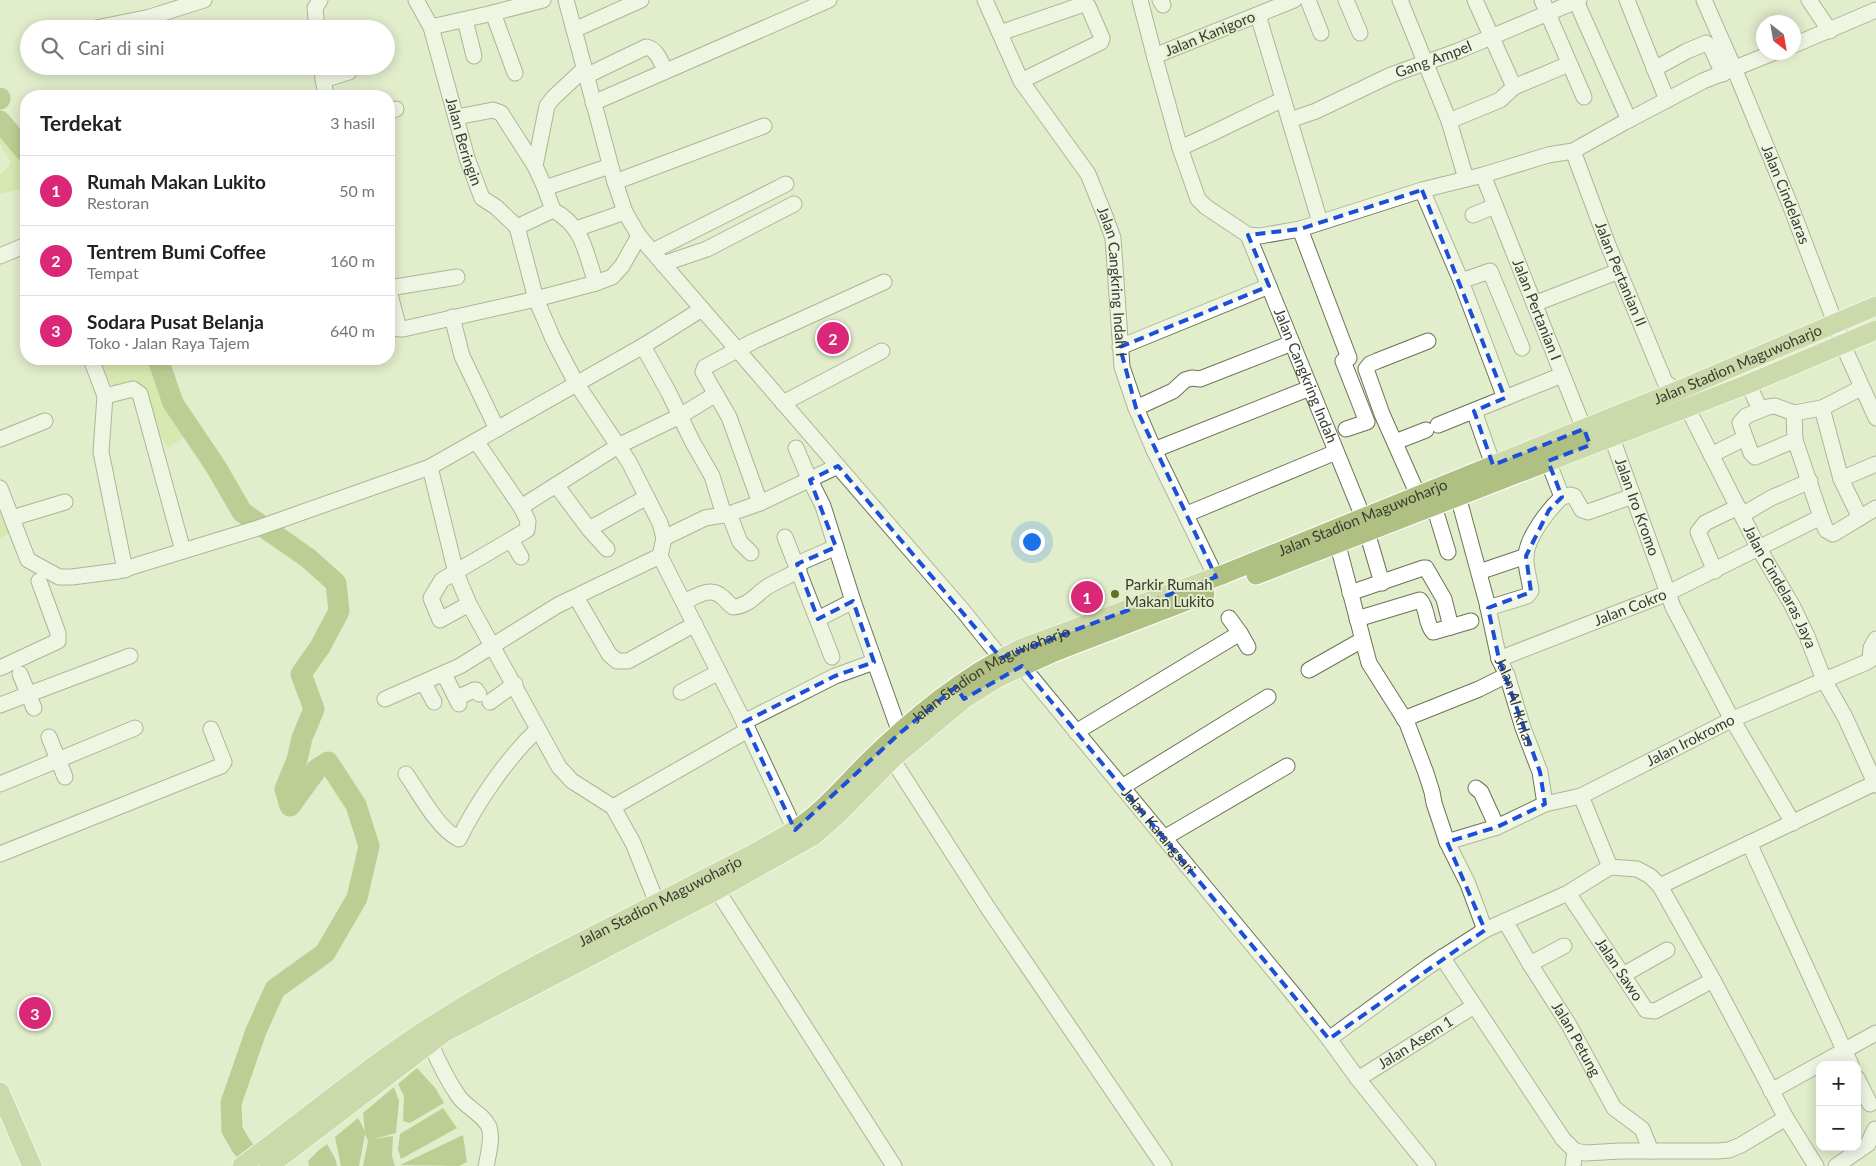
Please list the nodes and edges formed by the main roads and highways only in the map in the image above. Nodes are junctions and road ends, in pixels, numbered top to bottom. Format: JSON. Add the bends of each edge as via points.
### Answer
{"nodes":[{"id":1,"x":1876,"y":306,"type":"edge"},
{"id":2,"x":1876,"y":330,"type":"edge"},
{"id":3,"x":1682,"y":399,"type":"junction"},
{"id":4,"x":1587,"y":437,"type":"junction"},
{"id":5,"x":1365,"y":525,"type":"junction"},
{"id":6,"x":1335,"y":536,"type":"junction"},
{"id":7,"x":1067,"y":639,"type":"junction"},
{"id":8,"x":960,"y":693,"type":"junction"},
{"id":9,"x":659,"y":910,"type":"junction"},
{"id":10,"x":0,"y":1092,"type":"edge"},
{"id":11,"x":272,"y":1157,"type":"edge"},
{"id":12,"x":32,"y":1166,"type":"edge"},
{"id":13,"x":242,"y":1166,"type":"edge"}],
"edges":[{"from":1,"to":3,"type":"main road","name":"Jalan Stadion Maguwoharjo"},
{"from":2,"to":3,"type":"main road","name":"Jalan Stadion Maguwoharjo","via":[[1748,384]]},
{"from":3,"to":4,"type":"main road","name":"Jalan Stadion Maguwoharjo"},
{"from":4,"to":5,"type":"main road","name":"Jalan Stadion Maguwoharjo","via":[[1493,465],[1418,495]]},
{"from":4,"to":5,"type":"main road","name":"Jalan Stadion Maguwoharjo","via":[[1548,461],[1434,506]]},
{"from":5,"to":6,"type":"main road","name":"Jalan Stadion Maguwoharjo"},
{"from":6,"to":7,"type":"main road","name":"Jalan Stadion Maguwoharjo"},
{"from":6,"to":7,"type":"main road","name":"Jalan Stadion Maguwoharjo","via":[[1216,577]]},
{"from":7,"to":8,"type":"main road","name":"Jalan Stadion Maguwoharjo","via":[[1022,666]]},
{"from":7,"to":8,"type":"main road","name":"Jalan Stadion Maguwoharjo","via":[[1020,649],[1001,658]]},
{"from":8,"to":9,"type":"main road","name":"Jalan Stadion Maguwoharjo","via":[[900,733],[795,830]]},
{"from":8,"to":9,"type":"main road","name":"Jalan Stadion Maguwoharjo","via":[[813,836],[717,890]]},
{"from":9,"to":11,"type":"main road","name":"Jalan Stadion Maguwoharjo","via":[[430,1042]]},
{"from":9,"to":11,"type":"main road","name":"Jalan Stadion Maguwoharjo","via":[[456,1010],[408,1041]]},
{"from":10,"to":12,"type":"main road"},
{"from":11,"to":13,"type":"main road","name":"Jalan Stadion Maguwoharjo"}]}
